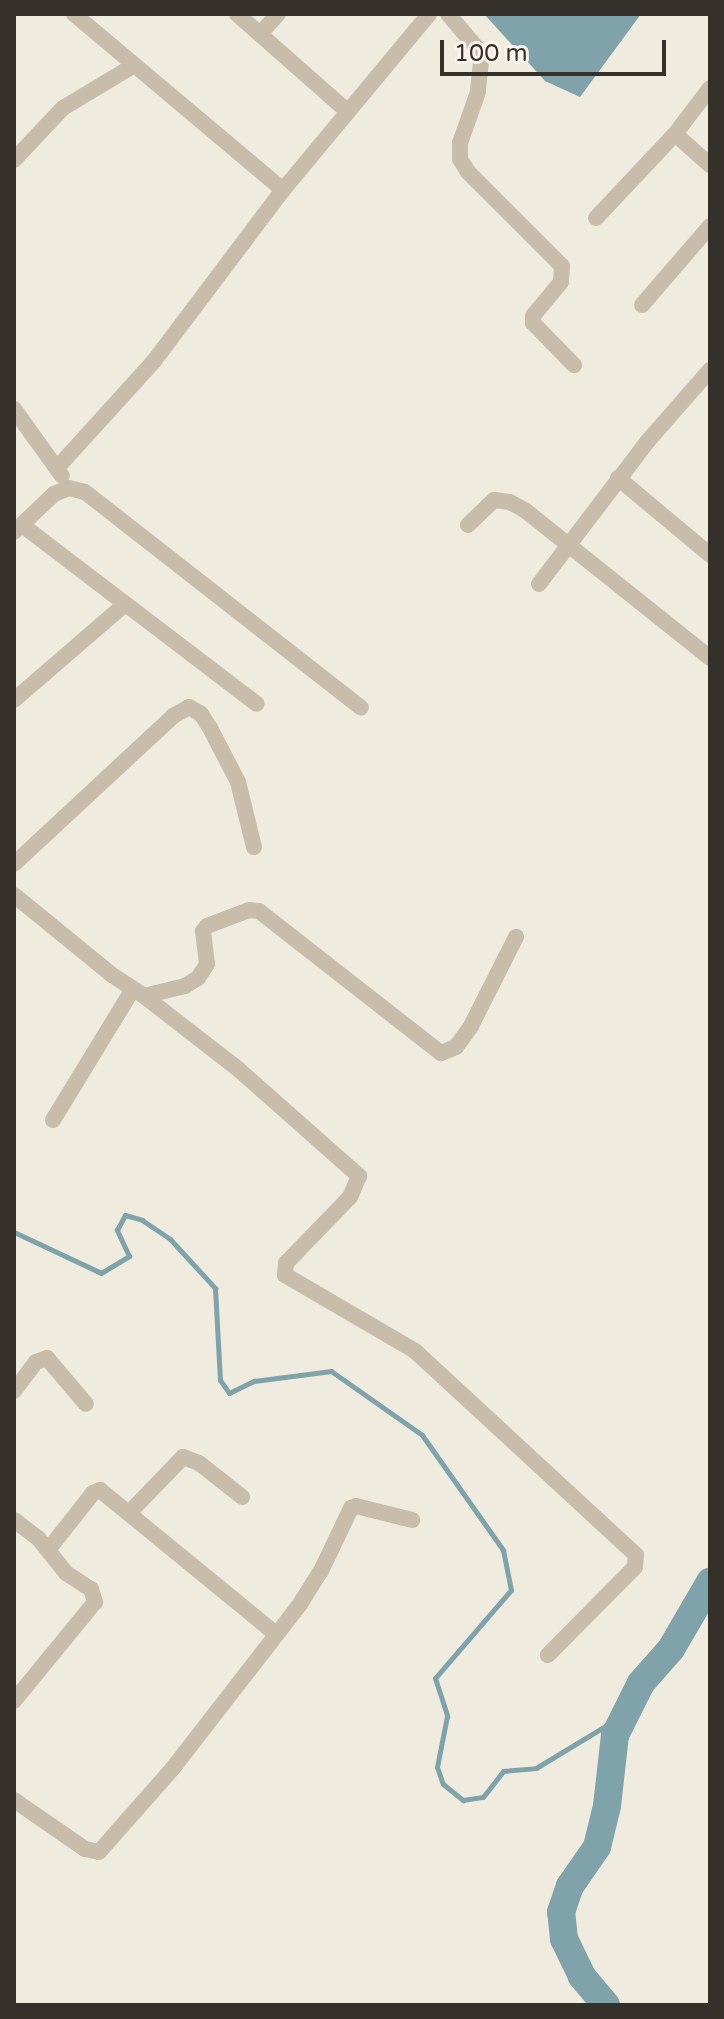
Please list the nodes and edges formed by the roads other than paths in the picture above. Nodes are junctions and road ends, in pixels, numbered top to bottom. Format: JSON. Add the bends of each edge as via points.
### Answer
{"nodes":[{"id":1,"x":74,"y":14,"type":"edge"},
{"id":2,"x":237,"y":14,"type":"edge"},
{"id":3,"x":278,"y":14,"type":"edge"},
{"id":4,"x":429,"y":14,"type":"edge"},
{"id":5,"x":448,"y":14,"type":"edge"},
{"id":6,"x":260,"y":34,"type":"junction"},
{"id":7,"x":133,"y":66,"type":"junction"},
{"id":8,"x":710,"y":88,"type":"edge"},
{"id":9,"x":347,"y":111,"type":"junction"},
{"id":10,"x":675,"y":134,"type":"junction"},
{"id":11,"x":14,"y":160,"type":"edge"},
{"id":12,"x":710,"y":165,"type":"edge"},
{"id":13,"x":283,"y":190,"type":"junction"},
{"id":14,"x":596,"y":218,"type":"dead end"},
{"id":15,"x":710,"y":226,"type":"edge"},
{"id":16,"x":642,"y":305,"type":"dead end"},
{"id":17,"x":574,"y":365,"type":"dead end"},
{"id":18,"x":710,"y":370,"type":"edge"},
{"id":19,"x":14,"y":409,"type":"edge"},
{"id":20,"x":57,"y":468,"type":"junction"},
{"id":21,"x":618,"y":478,"type":"junction"},
{"id":22,"x":69,"y":488,"type":"junction"},
{"id":23,"x":468,"y":525,"type":"dead end"},
{"id":24,"x":18,"y":529,"type":"edge"},
{"id":25,"x":567,"y":544,"type":"junction"},
{"id":26,"x":710,"y":555,"type":"edge"},
{"id":27,"x":539,"y":584,"type":"dead end"},
{"id":28,"x":124,"y":605,"type":"junction"},
{"id":29,"x":710,"y":658,"type":"edge"},
{"id":30,"x":14,"y":700,"type":"edge"},
{"id":31,"x":257,"y":704,"type":"dead end"},
{"id":32,"x":361,"y":708,"type":"dead end"},
{"id":33,"x":254,"y":847,"type":"dead end"},
{"id":34,"x":14,"y":864,"type":"edge"},
{"id":35,"x":14,"y":895,"type":"edge"},
{"id":36,"x":516,"y":937,"type":"dead end"},
{"id":37,"x":138,"y":992,"type":"junction"},
{"id":38,"x":53,"y":1120,"type":"dead end"},
{"id":39,"x":14,"y":1391,"type":"edge"},
{"id":40,"x":86,"y":1404,"type":"dead end"},
{"id":41,"x":242,"y":1497,"type":"dead end"},
{"id":42,"x":129,"y":1513,"type":"junction"},
{"id":43,"x":14,"y":1520,"type":"edge"},
{"id":44,"x":412,"y":1520,"type":"dead end"},
{"id":45,"x":48,"y":1550,"type":"junction"},
{"id":46,"x":276,"y":1634,"type":"junction"},
{"id":47,"x":548,"y":1655,"type":"dead end"},
{"id":48,"x":14,"y":1701,"type":"edge"},
{"id":49,"x":14,"y":1800,"type":"edge"}],
"edges":[{"from":1,"to":7,"type":"street"},
{"from":2,"to":6,"type":"street"},
{"from":3,"to":6,"type":"street"},
{"from":4,"to":9,"type":"street"},
{"from":5,"to":17,"type":"street","via":[[477,48],[481,61],[460,159],[562,266],[561,282],[533,323]]},
{"from":6,"to":9,"type":"street"},
{"from":7,"to":11,"type":"street","via":[[63,108]]},
{"from":7,"to":13,"type":"street"},
{"from":8,"to":10,"type":"street"},
{"from":9,"to":13,"type":"street"},
{"from":10,"to":12,"type":"street"},
{"from":10,"to":14,"type":"street"},
{"from":13,"to":20,"type":"street","via":[[164,348]]},
{"from":15,"to":16,"type":"street"},
{"from":18,"to":21,"type":"street"},
{"from":19,"to":20,"type":"street"},
{"from":20,"to":22,"type":"street"},
{"from":21,"to":25,"type":"street"},
{"from":21,"to":26,"type":"street"},
{"from":22,"to":24,"type":"street","via":[[54,494]]},
{"from":22,"to":32,"type":"street","via":[[85,492]]},
{"from":23,"to":25,"type":"street","via":[[490,502],[502,500],[526,511]]},
{"from":24,"to":28,"type":"street"},
{"from":25,"to":27,"type":"street"},
{"from":25,"to":29,"type":"street"},
{"from":28,"to":30,"type":"street"},
{"from":28,"to":31,"type":"street"},
{"from":33,"to":34,"type":"street","via":[[238,782],[201,714],[189,707]]},
{"from":35,"to":37,"type":"street"},
{"from":36,"to":37,"type":"street","via":[[471,1026],[445,1053],[254,910],[205,927],[207,964],[193,983]]},
{"from":37,"to":38,"type":"street"},
{"from":37,"to":47,"type":"street","via":[[238,1069],[359,1176],[350,1197],[286,1263],[285,1275],[415,1351],[636,1555],[635,1567]]},
{"from":39,"to":40,"type":"street","via":[[36,1362],[47,1358]]},
{"from":41,"to":42,"type":"street","via":[[199,1463],[183,1457]]},
{"from":42,"to":45,"type":"street","via":[[97,1490]]},
{"from":42,"to":46,"type":"street"},
{"from":43,"to":45,"type":"street"},
{"from":44,"to":46,"type":"street","via":[[351,1508],[321,1571]]},
{"from":45,"to":48,"type":"street","via":[[66,1573],[91,1589],[95,1602]]},
{"from":46,"to":49,"type":"street","via":[[173,1768],[99,1852],[85,1849]]}]}
